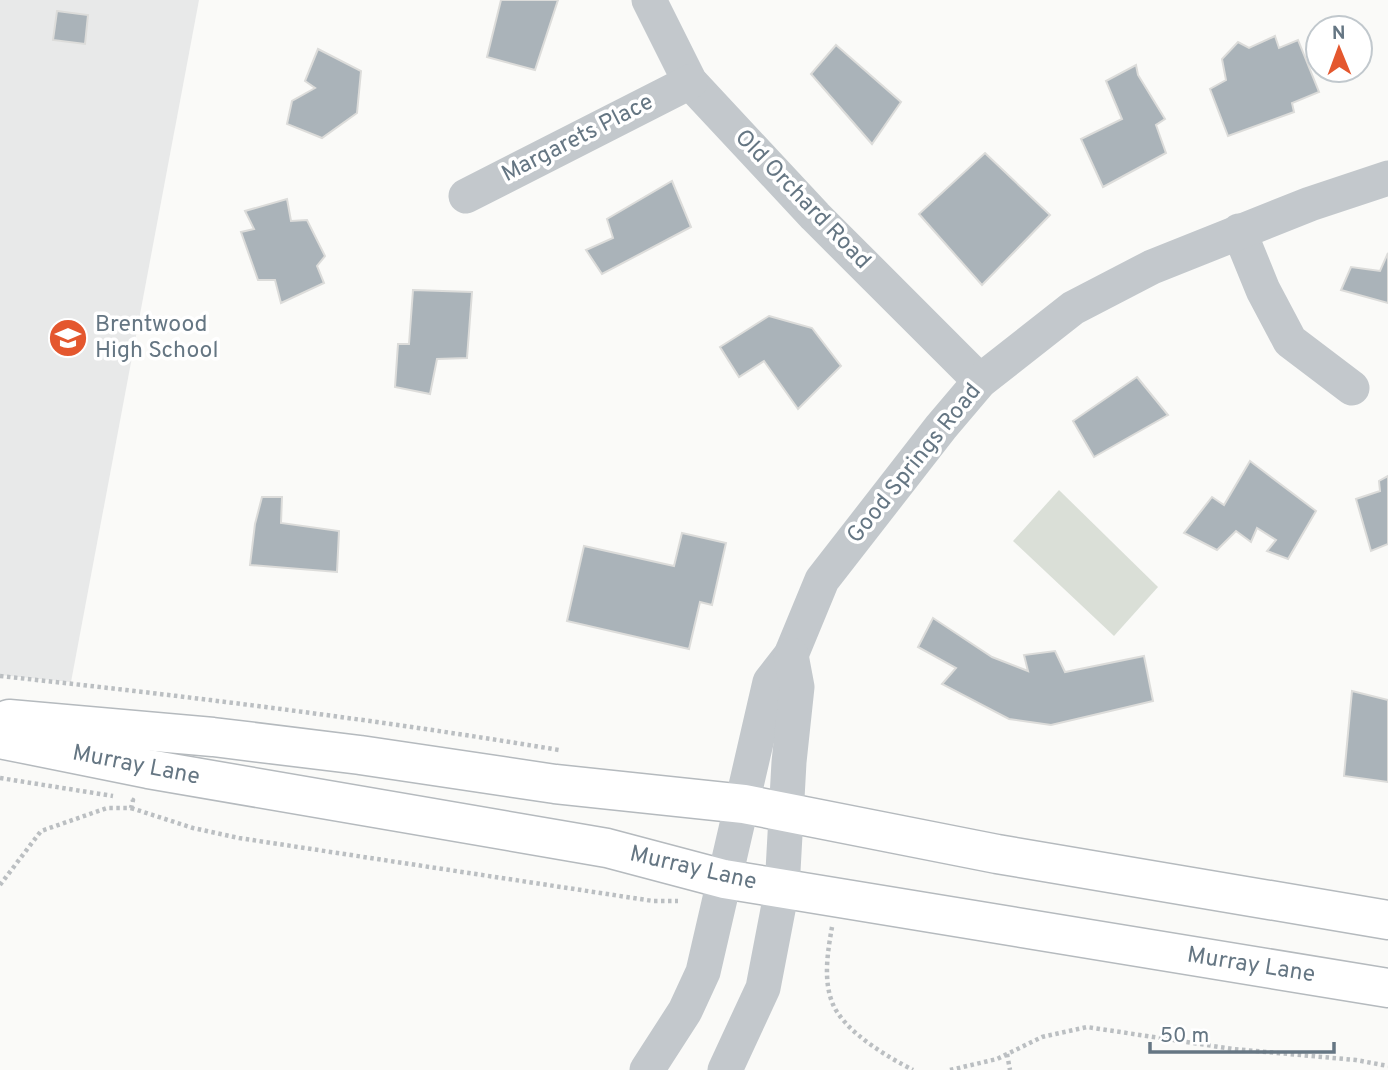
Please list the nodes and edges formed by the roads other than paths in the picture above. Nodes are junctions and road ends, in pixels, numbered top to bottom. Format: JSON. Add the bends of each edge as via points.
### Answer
{"nodes":[{"id":1,"x":649,"y":0,"type":"edge"},
{"id":2,"x":690,"y":82,"type":"junction"},
{"id":3,"x":1388,"y":178,"type":"edge"},
{"id":4,"x":467,"y":196,"type":"dead end"},
{"id":5,"x":1240,"y":231,"type":"junction"},
{"id":6,"x":980,"y":380,"type":"junction"},
{"id":7,"x":1352,"y":388,"type":"dead end"},
{"id":8,"x":791,"y":655,"type":"junction"},
{"id":9,"x":0,"y":719,"type":"edge"},
{"id":10,"x":0,"y":739,"type":"edge"},
{"id":11,"x":744,"y":804,"type":"junction"},
{"id":12,"x":788,"y":814,"type":"junction"},
{"id":13,"x":782,"y":888,"type":"junction"},
{"id":14,"x":721,"y":892,"type":"junction"},
{"id":15,"x":1388,"y":920,"type":"edge"},
{"id":16,"x":1388,"y":988,"type":"edge"},
{"id":17,"x":648,"y":1070,"type":"edge"},
{"id":18,"x":725,"y":1070,"type":"edge"}],
"edges":[{"from":1,"to":2,"type":"street","name":"Old Orchard Road"},
{"from":2,"to":4,"type":"street","name":"Margarets Place"},
{"from":2,"to":6,"type":"street","name":"Old Orchard Road","via":[[815,216]]},
{"from":3,"to":5,"type":"street","name":"Good Springs Road"},
{"from":5,"to":6,"type":"street","name":"Good Springs Road","via":[[1152,267],[1073,308]]},
{"from":5,"to":7,"type":"street","via":[[1290,341]]},
{"from":6,"to":8,"type":"street","name":"Good Springs Road","via":[[822,580]]},
{"from":8,"to":11,"type":"street","name":"Good Springs Road","via":[[770,682]]},
{"from":8,"to":12,"type":"street","via":[[797,687]]},
{"from":9,"to":11,"type":"main road","name":"Murray Lane","via":[[213,737],[555,784]]},
{"from":10,"to":14,"type":"main road","name":"Murray Lane","via":[[607,848]]},
{"from":11,"to":12,"type":"main road","name":"Murray Lane"},
{"from":11,"to":14,"type":"street","name":"Good Springs Road"},
{"from":12,"to":13,"type":"street"},
{"from":12,"to":15,"type":"main road","name":"Murray Lane"},
{"from":13,"to":14,"type":"main road","name":"Murray Lane"},
{"from":13,"to":16,"type":"main road","name":"Murray Lane"},
{"from":13,"to":18,"type":"street","via":[[763,988]]},
{"from":14,"to":17,"type":"street","name":"Good Springs Road","via":[[703,972]]}]}
